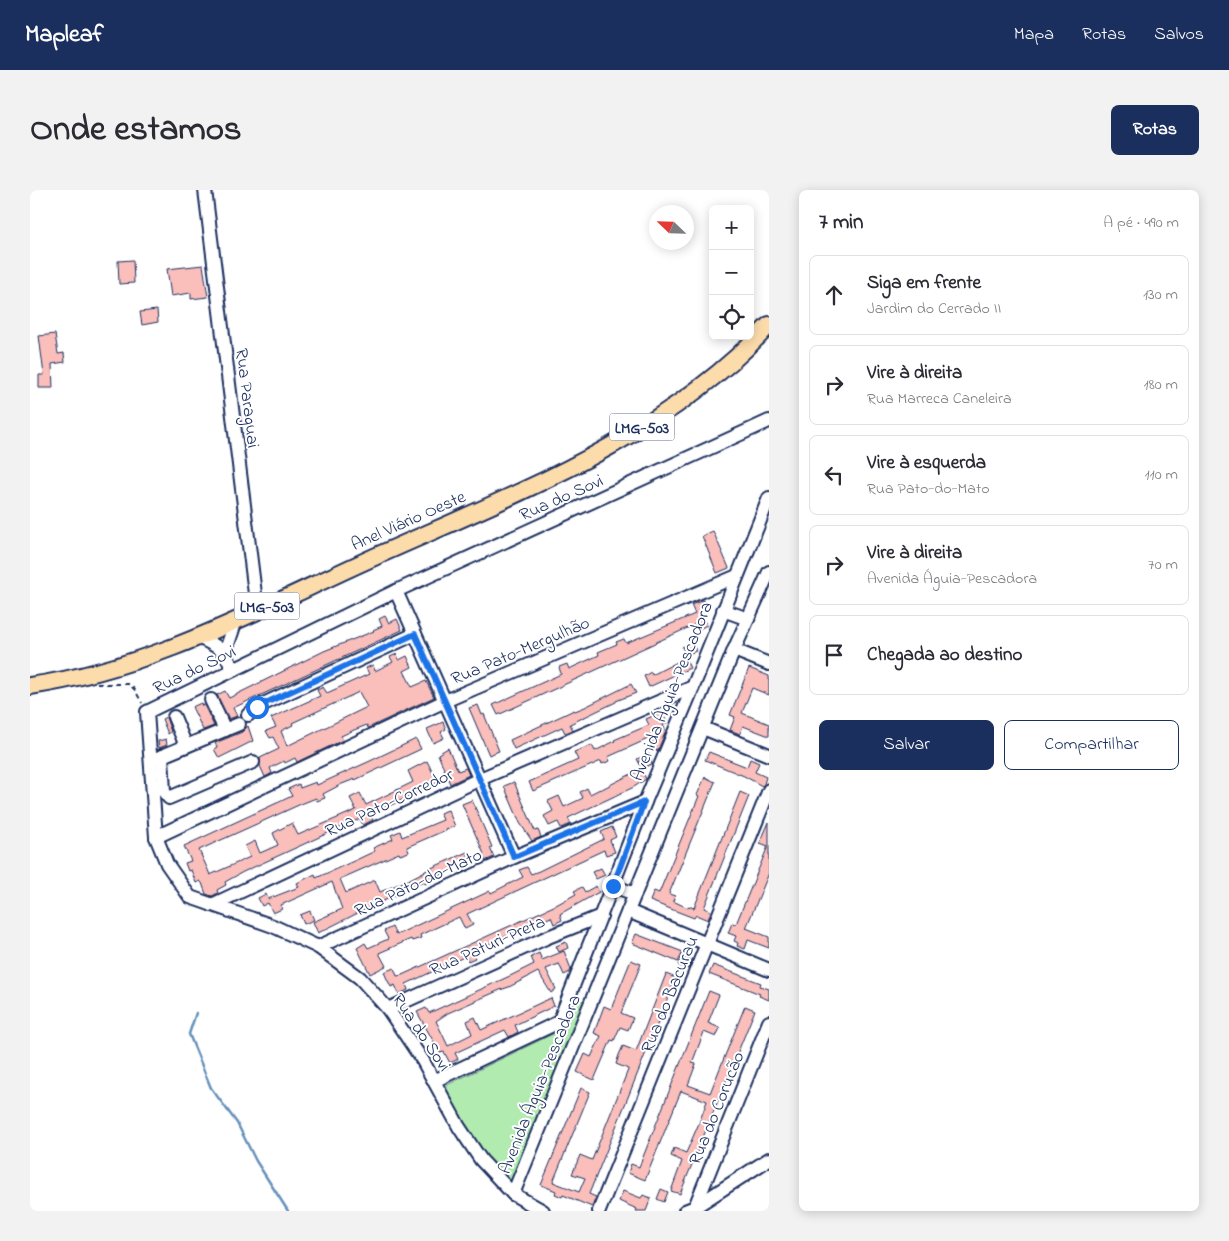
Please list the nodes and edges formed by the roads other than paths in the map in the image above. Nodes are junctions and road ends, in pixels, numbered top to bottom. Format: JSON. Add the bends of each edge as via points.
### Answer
{"nodes":[{"id":1,"x":205,"y":190,"type":"edge"},
{"id":2,"x":769,"y":324,"type":"edge"},
{"id":3,"x":769,"y":421,"type":"edge"},
{"id":4,"x":756,"y":427,"type":"junction"},
{"id":5,"x":769,"y":433,"type":"edge"},
{"id":6,"x":769,"y":498,"type":"edge"},
{"id":7,"x":769,"y":572,"type":"edge"},
{"id":8,"x":737,"y":576,"type":"junction"},
{"id":9,"x":396,"y":591,"type":"junction"},
{"id":10,"x":257,"y":610,"type":"junction"},
{"id":11,"x":723,"y":610,"type":"junction"},
{"id":12,"x":748,"y":619,"type":"junction"},
{"id":13,"x":236,"y":620,"type":"junction"},
{"id":14,"x":415,"y":634,"type":"junction"},
{"id":15,"x":198,"y":637,"type":"junction"},
{"id":16,"x":734,"y":650,"type":"junction"},
{"id":17,"x":225,"y":653,"type":"junction"},
{"id":18,"x":769,"y":664,"type":"edge"},
{"id":19,"x":233,"y":669,"type":"junction"},
{"id":20,"x":30,"y":686,"type":"edge"},
{"id":21,"x":693,"y":687,"type":"junction"},
{"id":22,"x":211,"y":700,"type":"dead end"},
{"id":23,"x":445,"y":701,"type":"junction"},
{"id":24,"x":248,"y":715,"type":"dead end"},
{"id":25,"x":174,"y":717,"type":"dead end"},
{"id":26,"x":238,"y":724,"type":"dead end"},
{"id":27,"x":702,"y":728,"type":"junction"},
{"id":28,"x":225,"y":730,"type":"junction"},
{"id":29,"x":186,"y":746,"type":"junction"},
{"id":30,"x":769,"y":755,"type":"edge"},
{"id":31,"x":156,"y":759,"type":"junction"},
{"id":32,"x":253,"y":762,"type":"dead end"},
{"id":33,"x":480,"y":779,"type":"junction"},
{"id":34,"x":769,"y":790,"type":"edge"},
{"id":35,"x":644,"y":802,"type":"junction"},
{"id":36,"x":156,"y":837,"type":"junction"},
{"id":37,"x":514,"y":857,"type":"junction"},
{"id":38,"x":613,"y":886,"type":"junction"},
{"id":39,"x":635,"y":894,"type":"junction"},
{"id":40,"x":212,"y":905,"type":"junction"},
{"id":41,"x":628,"y":911,"type":"junction"},
{"id":42,"x":602,"y":916,"type":"junction"},
{"id":43,"x":708,"y":944,"type":"junction"},
{"id":44,"x":318,"y":947,"type":"junction"},
{"id":45,"x":769,"y":970,"type":"edge"},
{"id":46,"x":388,"y":1009,"type":"junction"},
{"id":47,"x":769,"y":1022,"type":"edge"},
{"id":48,"x":434,"y":1081,"type":"junction"},
{"id":49,"x":769,"y":1159,"type":"edge"},
{"id":50,"x":513,"y":1194,"type":"junction"},
{"id":51,"x":690,"y":1209,"type":"edge"},
{"id":52,"x":543,"y":1211,"type":"edge"},
{"id":53,"x":600,"y":1211,"type":"edge"}],
"edges":[{"from":1,"to":10,"type":"street","name":"Rua Paraguai"},
{"from":2,"to":10,"type":"main road","name":"Anel Viário Oeste","number":"LMG-503","via":[[740,354],[689,396],[630,435],[530,486]]},
{"from":3,"to":4,"type":"street","name":"Rua do Sovi"},
{"from":4,"to":5,"type":"street"},
{"from":4,"to":9,"type":"street","name":"Rua do Sovi"},
{"from":6,"to":8,"type":"street","name":"Avenida Águia-Pescadora"},
{"from":7,"to":12,"type":"street","name":"Avenida Águia-Pescadora"},
{"from":8,"to":11,"type":"street","name":"Avenida Águia-Pescadora"},
{"from":8,"to":23,"type":"street","name":"Rua Pato-Mergulhão"},
{"from":9,"to":14,"type":"street"},
{"from":9,"to":19,"type":"street","name":"Rua do Sovi"},
{"from":10,"to":13,"type":"main road","name":"Anel Viário Oeste","number":"LMG-503"},
{"from":11,"to":12,"type":"street"},
{"from":11,"to":21,"type":"street","name":"Avenida Águia-Pescadora"},
{"from":12,"to":16,"type":"street","name":"Avenida Águia-Pescadora"},
{"from":13,"to":15,"type":"main road","name":"Anel Viário Oeste","number":"LMG-503"},
{"from":13,"to":17,"type":"street"},
{"from":14,"to":23,"type":"street"},
{"from":14,"to":24,"type":"street","via":[[257,707]]},
{"from":15,"to":17,"type":"street"},
{"from":15,"to":20,"type":"main road","name":"Anel Viário Oeste","number":"LMG-503","via":[[130,663]]},
{"from":16,"to":18,"type":"street"},
{"from":16,"to":27,"type":"street","name":"Avenida Águia-Pescadora"},
{"from":17,"to":19,"type":"street"},
{"from":19,"to":31,"type":"street","name":"Rua do Sovi","via":[[147,712]]},
{"from":21,"to":33,"type":"street","name":"Rua Pato-Corredor"},
{"from":21,"to":35,"type":"street","name":"Avenida Águia-Pescadora"},
{"from":22,"to":28,"type":"street"},
{"from":23,"to":33,"type":"street"},
{"from":23,"to":36,"type":"street","name":"Rua Pato-Mergulhão"},
{"from":25,"to":29,"type":"street"},
{"from":26,"to":28,"type":"street"},
{"from":27,"to":30,"type":"street"},
{"from":27,"to":39,"type":"street","name":"Avenida Águia-Pescadora"},
{"from":28,"to":29,"type":"street"},
{"from":29,"to":31,"type":"street"},
{"from":31,"to":32,"type":"street","via":[[164,792],[169,798]]},
{"from":31,"to":36,"type":"street","name":"Rua do Sovi"},
{"from":33,"to":37,"type":"street"},
{"from":33,"to":40,"type":"street","name":"Rua Pato-Corredor"},
{"from":34,"to":43,"type":"street","name":"Rua do Bacurau"},
{"from":35,"to":37,"type":"street","name":"Rua Pato-do-Mato"},
{"from":35,"to":38,"type":"street","name":"Avenida Águia-Pescadora"},
{"from":36,"to":40,"type":"street","name":"Rua do Sovi","via":[[167,864],[190,897]]},
{"from":37,"to":44,"type":"street","name":"Rua Pato-do-Mato"},
{"from":38,"to":39,"type":"street"},
{"from":38,"to":42,"type":"street","name":"Avenida Águia-Pescadora"},
{"from":39,"to":41,"type":"street","name":"Avenida Águia-Pescadora"},
{"from":40,"to":44,"type":"street","name":"Rua do Sovi","via":[[273,926]]},
{"from":41,"to":43,"type":"street"},
{"from":41,"to":50,"type":"street","name":"Avenida Águia-Pescadora"},
{"from":42,"to":46,"type":"street","name":"Rua Paturi-Preta"},
{"from":42,"to":48,"type":"street","name":"Avenida Águia-Pescadora","via":[[559,1022]]},
{"from":43,"to":45,"type":"street"},
{"from":43,"to":53,"type":"street","name":"Rua do Bacurau"},
{"from":44,"to":46,"type":"street","name":"Rua do Sovi","via":[[360,978]]},
{"from":46,"to":48,"type":"street","name":"Rua do Sovi"},
{"from":47,"to":51,"type":"street","name":"Rua do Corucão"},
{"from":48,"to":50,"type":"street","name":"Rua do Sovi","via":[[481,1160]]},
{"from":49,"to":51,"type":"street"},
{"from":50,"to":52,"type":"street","name":"Rua do Sovi"}]}
